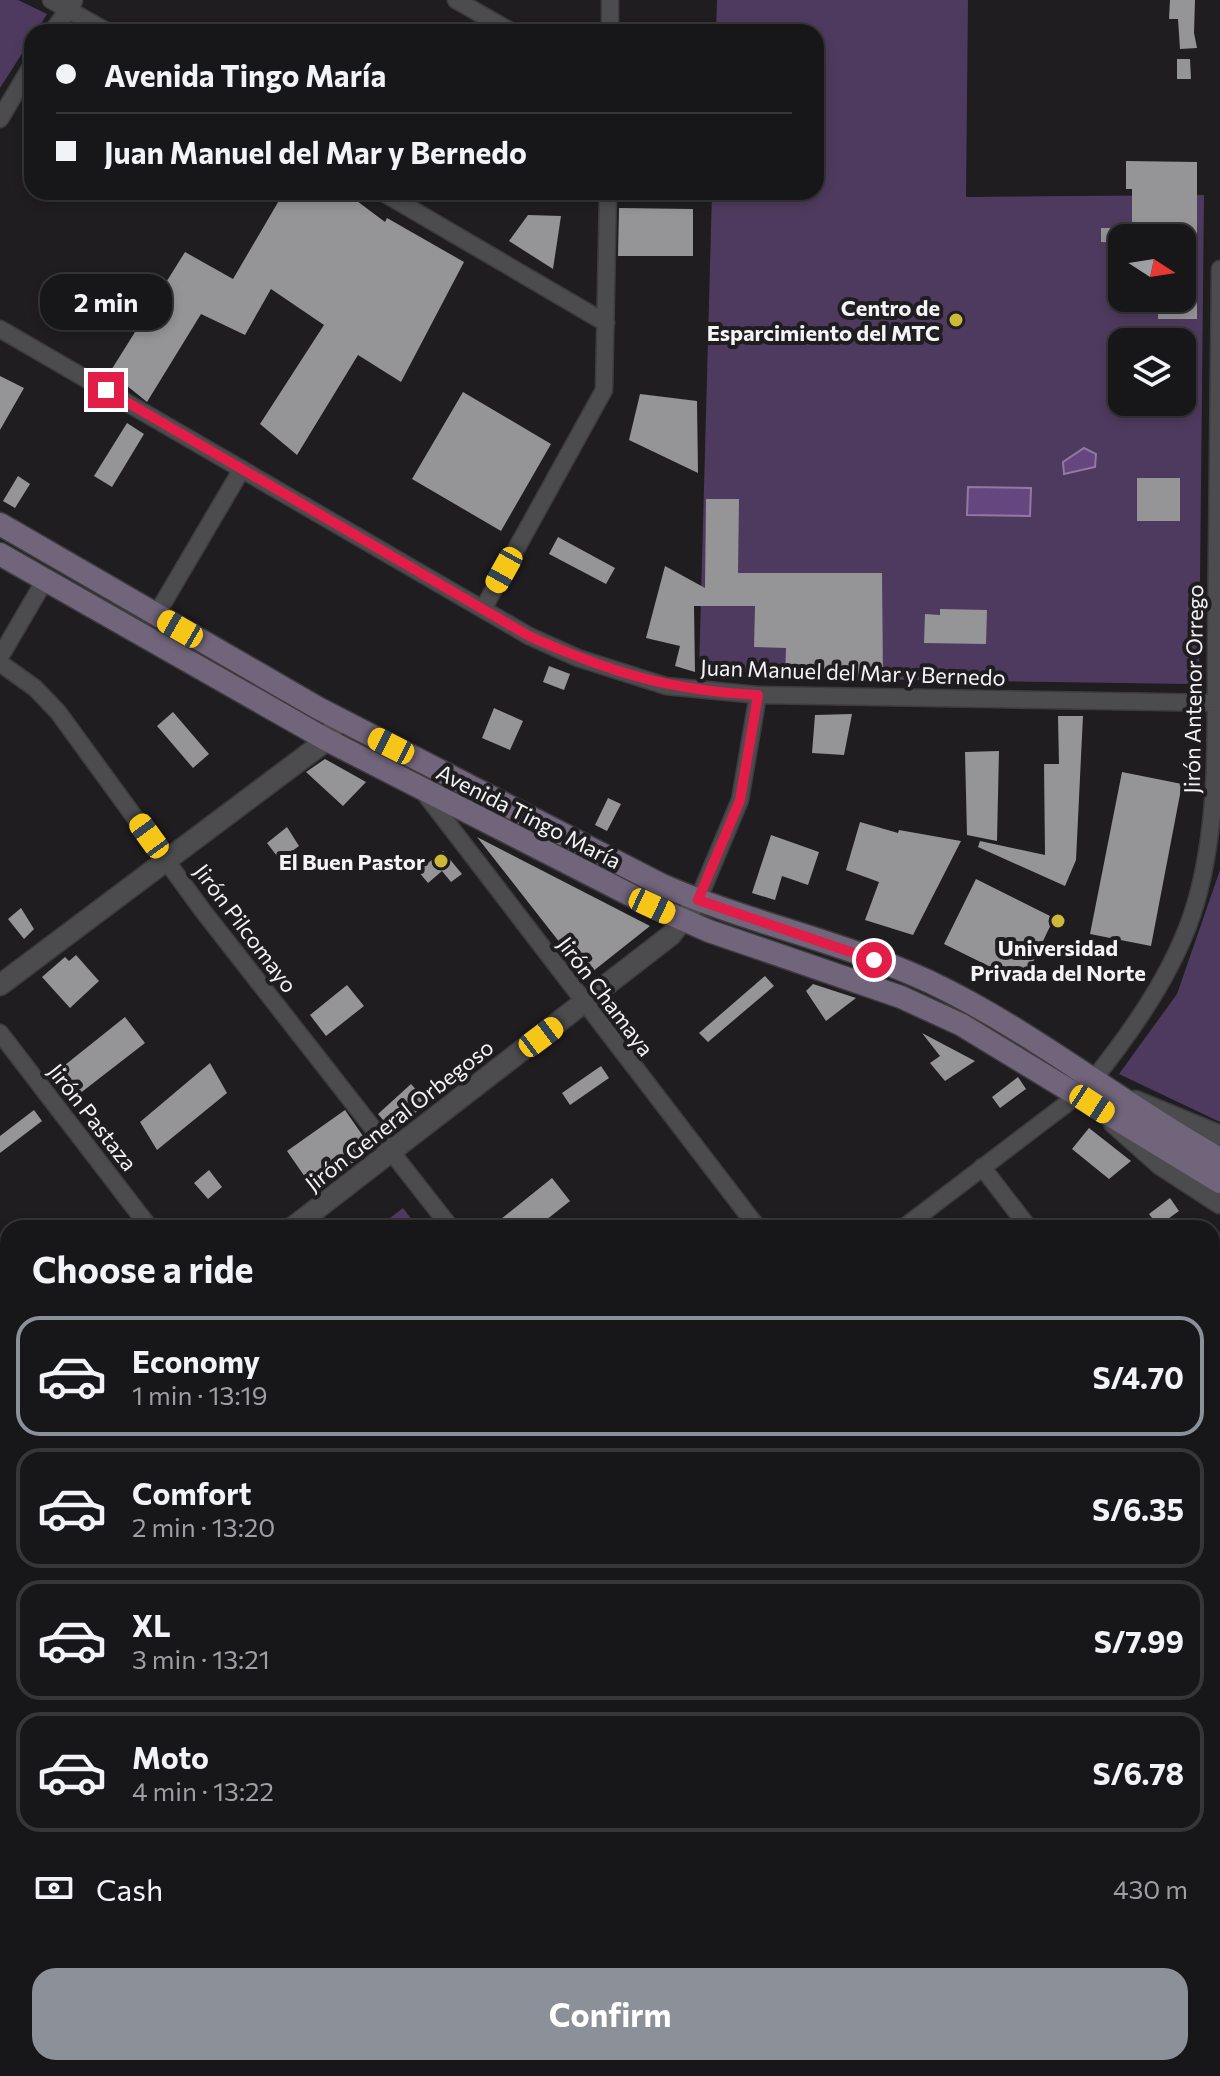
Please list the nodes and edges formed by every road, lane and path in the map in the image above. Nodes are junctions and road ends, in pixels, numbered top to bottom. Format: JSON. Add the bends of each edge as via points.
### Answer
{"nodes":[{"id":1,"x":51,"y":0,"type":"edge"},
{"id":2,"x":456,"y":0,"type":"edge"},
{"id":3,"x":610,"y":0,"type":"edge"},
{"id":4,"x":71,"y":4,"type":"edge"},
{"id":5,"x":57,"y":24,"type":"edge"},
{"id":6,"x":97,"y":24,"type":"edge"},
{"id":7,"x":498,"y":24,"type":"edge"},
{"id":8,"x":610,"y":24,"type":"edge"},
{"id":9,"x":24,"y":78,"type":"edge"},
{"id":10,"x":0,"y":119,"type":"edge"},
{"id":11,"x":396,"y":200,"type":"edge"},
{"id":12,"x":608,"y":200,"type":"edge"},
{"id":13,"x":1220,"y":269,"type":"edge"},
{"id":14,"x":1220,"y":307,"type":"edge"},
{"id":15,"x":606,"y":323,"type":"junction"},
{"id":16,"x":0,"y":329,"type":"edge"},
{"id":17,"x":242,"y":469,"type":"junction"},
{"id":18,"x":0,"y":524,"type":"edge"},
{"id":19,"x":0,"y":554,"type":"edge"},
{"id":20,"x":45,"y":580,"type":"junction"},
{"id":21,"x":483,"y":609,"type":"junction"},
{"id":22,"x":156,"y":615,"type":"junction"},
{"id":23,"x":0,"y":660,"type":"edge"},
{"id":24,"x":758,"y":695,"type":"junction"},
{"id":25,"x":1218,"y":703,"type":"edge"},
{"id":26,"x":338,"y":719,"type":"junction"},
{"id":27,"x":327,"y":740,"type":"junction"},
{"id":28,"x":421,"y":789,"type":"junction"},
{"id":29,"x":167,"y":860,"type":"junction"},
{"id":30,"x":698,"y":900,"type":"junction"},
{"id":31,"x":685,"y":921,"type":"junction"},
{"id":32,"x":843,"y":949,"type":"junction"},
{"id":33,"x":837,"y":973,"type":"junction"},
{"id":34,"x":0,"y":985,"type":"edge"},
{"id":35,"x":584,"y":1005,"type":"junction"},
{"id":36,"x":0,"y":1033,"type":"edge"},
{"id":37,"x":1086,"y":1088,"type":"junction"},
{"id":38,"x":1111,"y":1104,"type":"junction"},
{"id":39,"x":1220,"y":1136,"type":"edge"},
{"id":40,"x":390,"y":1150,"type":"junction"},
{"id":41,"x":1220,"y":1159,"type":"edge"},
{"id":42,"x":982,"y":1167,"type":"junction"},
{"id":43,"x":1220,"y":1182,"type":"edge"},
{"id":44,"x":1220,"y":1203,"type":"edge"},
{"id":45,"x":144,"y":1220,"type":"edge"},
{"id":46,"x":302,"y":1220,"type":"edge"},
{"id":47,"x":445,"y":1220,"type":"edge"},
{"id":48,"x":752,"y":1220,"type":"edge"},
{"id":49,"x":913,"y":1220,"type":"edge"},
{"id":50,"x":1023,"y":1220,"type":"edge"}],
"edges":[{"from":1,"to":4,"type":"street"},
{"from":2,"to":7,"type":"street"},
{"from":3,"to":8,"type":"street"},
{"from":4,"to":5,"type":"street"},
{"from":4,"to":6,"type":"street"},
{"from":9,"to":10,"type":"street"},
{"from":11,"to":15,"type":"street"},
{"from":12,"to":15,"type":"street"},
{"from":13,"to":14,"type":"street","name":"Jirón Antenor Orrego"},
{"from":14,"to":25,"type":"street","name":"Jirón Antenor Orrego"},
{"from":15,"to":21,"type":"street","via":[[604,390]]},
{"from":16,"to":17,"type":"street","name":"Juan Manuel del Mar y Bernedo"},
{"from":17,"to":21,"type":"street","name":"Juan Manuel del Mar y Bernedo"},
{"from":17,"to":22,"type":"street"},
{"from":18,"to":22,"type":"main road","name":"Avenida Tingo María"},
{"from":19,"to":20,"type":"main road","name":"Avenida Tingo María"},
{"from":20,"to":23,"type":"street"},
{"from":20,"to":27,"type":"main road","name":"Avenida Tingo María"},
{"from":21,"to":24,"type":"street","name":"Juan Manuel del Mar y Bernedo","via":[[529,636],[630,677],[706,692]]},
{"from":22,"to":26,"type":"main road","name":"Avenida Tingo María"},
{"from":23,"to":29,"type":"street","name":"Jirón Pilcomayo","via":[[58,712]]},
{"from":24,"to":25,"type":"street","name":"Juan Manuel del Mar y Bernedo"},
{"from":24,"to":30,"type":"street","name":"Jirón General Orbegoso","via":[[740,800]]},
{"from":25,"to":37,"type":"street","name":"Jirón Antenor Orrego","via":[[1214,794],[1199,893],[1160,981]]},
{"from":26,"to":27,"type":"street"},
{"from":26,"to":30,"type":"main road","name":"Avenida Tingo María"},
{"from":27,"to":28,"type":"main road","name":"Avenida Tingo María"},
{"from":27,"to":29,"type":"street"},
{"from":28,"to":31,"type":"main road","name":"Avenida Tingo María"},
{"from":28,"to":35,"type":"street","name":"Jirón Chamaya"},
{"from":29,"to":34,"type":"street"},
{"from":29,"to":40,"type":"street","name":"Jirón Pilcomayo"},
{"from":30,"to":31,"type":"street","name":"Jirón General Orbegoso"},
{"from":30,"to":32,"type":"main road","name":"Avenida Tingo María"},
{"from":31,"to":33,"type":"main road","name":"Avenida Tingo María"},
{"from":31,"to":35,"type":"street","name":"Jirón General Orbegoso"},
{"from":32,"to":33,"type":"main road"},
{"from":32,"to":37,"type":"main road","name":"Avenida Tingo María","via":[[969,1002]]},
{"from":33,"to":37,"type":"main road","name":"Avenida Tingo María","via":[[962,1025]]},
{"from":35,"to":40,"type":"street","name":"Jirón General Orbegoso"},
{"from":35,"to":48,"type":"street","name":"Jirón Chamaya"},
{"from":36,"to":45,"type":"street","name":"Jirón Pastaza"},
{"from":37,"to":38,"type":"main road","name":"Avenida Tingo María"},
{"from":37,"to":42,"type":"street","name":"Jirón Antenor Orrego"},
{"from":38,"to":39,"type":"street","name":"Avenida Tingo María"},
{"from":38,"to":41,"type":"main road","name":"Avenida Tingo María"},
{"from":38,"to":43,"type":"main road","name":"Avenida Tingo María"},
{"from":38,"to":44,"type":"street","name":"Avenida Tingo María","via":[[1119,1130]]},
{"from":40,"to":46,"type":"street","name":"Jirón General Orbegoso"},
{"from":40,"to":47,"type":"street","name":"Jirón Pilcomayo"},
{"from":42,"to":49,"type":"street","name":"Jirón Antenor Orrego"},
{"from":42,"to":50,"type":"street"}]}
